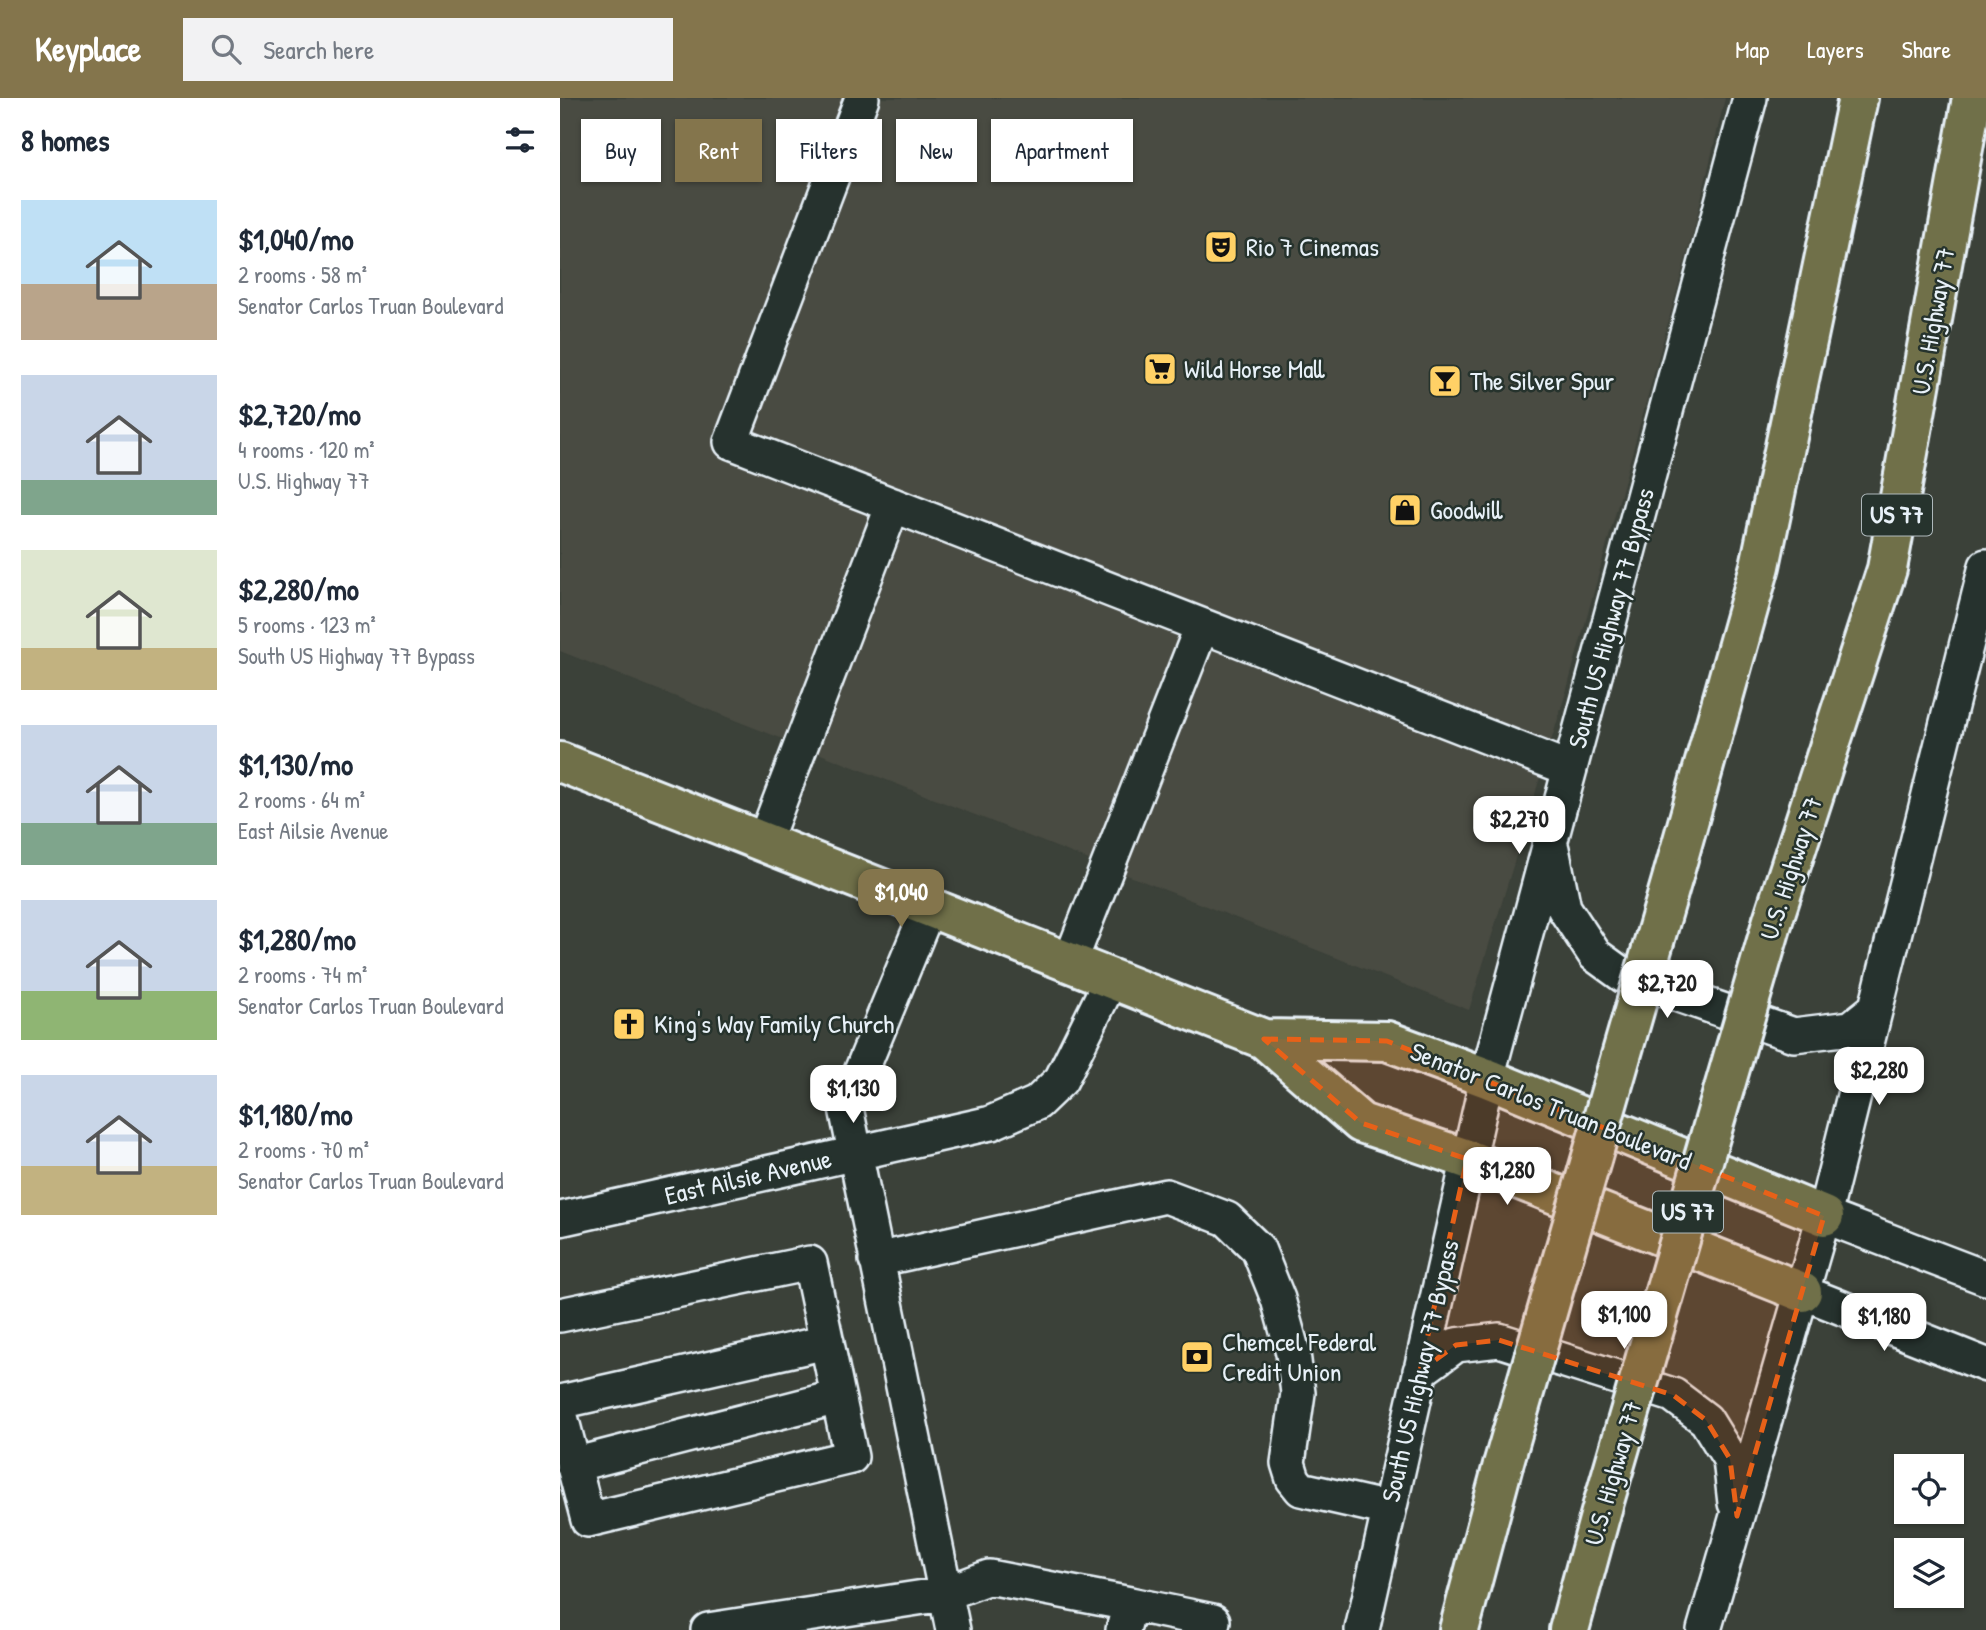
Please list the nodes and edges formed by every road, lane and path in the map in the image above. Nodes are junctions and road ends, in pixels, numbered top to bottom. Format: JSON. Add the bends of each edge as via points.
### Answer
{"nodes":[{"id":1,"x":862,"y":98,"type":"edge"},
{"id":2,"x":1750,"y":98,"type":"edge"},
{"id":3,"x":1858,"y":98,"type":"edge"},
{"id":4,"x":1972,"y":98,"type":"edge"},
{"id":5,"x":893,"y":505,"type":"junction"},
{"id":6,"x":1986,"y":566,"type":"edge"},
{"id":7,"x":1202,"y":626,"type":"junction"},
{"id":8,"x":560,"y":762,"type":"edge"},
{"id":9,"x":1570,"y":769,"type":"junction"},
{"id":10,"x":764,"y":842,"type":"junction"},
{"id":11,"x":1550,"y":843,"type":"junction"},
{"id":12,"x":929,"y":907,"type":"junction"},
{"id":13,"x":1070,"y":962,"type":"junction"},
{"id":14,"x":1111,"y":979,"type":"junction"},
{"id":15,"x":1876,"y":1009,"type":"junction"},
{"id":16,"x":1264,"y":1039,"type":"junction"},
{"id":17,"x":1487,"y":1078,"type":"junction"},
{"id":18,"x":854,"y":1153,"type":"junction"},
{"id":19,"x":1468,"y":1159,"type":"junction"},
{"id":20,"x":1825,"y":1216,"type":"junction"},
{"id":21,"x":560,"y":1219,"type":"edge"},
{"id":22,"x":876,"y":1260,"type":"junction"},
{"id":23,"x":1986,"y":1278,"type":"edge"},
{"id":24,"x":1802,"y":1292,"type":"junction"},
{"id":25,"x":560,"y":1315,"type":"edge"},
{"id":26,"x":827,"y":1342,"type":"junction"},
{"id":27,"x":1986,"y":1365,"type":"edge"},
{"id":28,"x":1420,"y":1371,"type":"junction"},
{"id":29,"x":838,"y":1397,"type":"junction"},
{"id":30,"x":560,"y":1402,"type":"edge"},
{"id":31,"x":565,"y":1439,"type":"edge"},
{"id":32,"x":1389,"y":1509,"type":"junction"},
{"id":33,"x":1737,"y":1516,"type":"junction"},
{"id":34,"x":944,"y":1594,"type":"junction"},
{"id":35,"x":1126,"y":1617,"type":"edge"},
{"id":36,"x":708,"y":1630,"type":"edge"},
{"id":37,"x":953,"y":1630,"type":"edge"},
{"id":38,"x":1211,"y":1630,"type":"edge"},
{"id":39,"x":1362,"y":1630,"type":"edge"},
{"id":40,"x":1459,"y":1630,"type":"edge"},
{"id":41,"x":1569,"y":1630,"type":"edge"},
{"id":42,"x":1704,"y":1630,"type":"edge"}],
"edges":[{"from":1,"to":5,"type":"street","via":[[732,442]]},
{"from":2,"to":9,"type":"street","name":"South US Highway 77 Bypass"},
{"from":3,"to":40,"type":"main road","bridge":true,"via":[[1760,566]]},
{"from":4,"to":41,"type":"main road","name":"U.S. Highway 77","number":"US 77","bridge":true,"via":[[1887,569],[1773,920]]},
{"from":5,"to":7,"type":"street"},
{"from":5,"to":10,"type":"street"},
{"from":6,"to":15,"type":"street"},
{"from":7,"to":9,"type":"street"},
{"from":7,"to":13,"type":"street"},
{"from":8,"to":10,"type":"main road","name":"Senator Carlos Truan Boulevard"},
{"from":9,"to":11,"type":"street","name":"South US Highway 77 Bypass"},
{"from":10,"to":12,"type":"main road","name":"Senator Carlos Truan Boulevard"},
{"from":11,"to":15,"type":"street","via":[[1564,908],[1595,955],[1624,976],[1794,1035],[1851,1028]]},
{"from":11,"to":17,"type":"street","name":"South US Highway 77 Bypass"},
{"from":12,"to":13,"type":"main road","name":"Senator Carlos Truan Boulevard"},
{"from":12,"to":18,"type":"street","via":[[846,1108]]},
{"from":13,"to":14,"type":"main road","name":"Senator Carlos Truan Boulevard"},
{"from":14,"to":16,"type":"main road","name":"Senator Carlos Truan Boulevard"},
{"from":14,"to":18,"type":"street","name":"East Ailsie Avenue","via":[[1061,1080],[1037,1103],[991,1123]]},
{"from":15,"to":20,"type":"street"},
{"from":16,"to":17,"type":"main road","name":"Senator Carlos Truan Boulevard","via":[[1387,1041]]},
{"from":16,"to":19,"type":"main road","name":"Senator Carlos Truan Boulevard","via":[[1361,1123]]},
{"from":17,"to":19,"type":"street","name":"South US Highway 77 Bypass"},
{"from":17,"to":20,"type":"main road","name":"Senator Carlos Truan Boulevard"},
{"from":18,"to":21,"type":"street","name":"East Ailsie Avenue"},
{"from":18,"to":22,"type":"street"},
{"from":19,"to":24,"type":"main road","name":"Senator Carlos Truan Boulevard"},
{"from":19,"to":28,"type":"street","name":"South US Highway 77 Bypass"},
{"from":20,"to":23,"type":"street","name":"Senator Carlos Truan Boulevard"},
{"from":20,"to":24,"type":"street"},
{"from":22,"to":32,"type":"street","via":[[1166,1196],[1227,1219],[1258,1249],[1293,1353],[1298,1393],[1288,1463],[1293,1479],[1301,1489]]},
{"from":22,"to":34,"type":"street"},
{"from":24,"to":27,"type":"street","name":"Senator Carlos Truan Boulevard"},
{"from":24,"to":33,"type":"street"},
{"from":25,"to":26,"type":"street","via":[[810,1263]]},
{"from":26,"to":29,"type":"street"},
{"from":26,"to":30,"type":"street"},
{"from":28,"to":32,"type":"street","name":"South US Highway 77 Bypass"},
{"from":28,"to":33,"type":"street","via":[[1456,1345],[1499,1340],[1674,1395],[1706,1420],[1730,1459]]},
{"from":29,"to":31,"type":"street"},
{"from":29,"to":31,"type":"street","via":[[851,1457],[587,1520]]},
{"from":32,"to":39,"type":"street","name":"South US Highway 77 Bypass"},
{"from":33,"to":42,"type":"street"},
{"from":34,"to":35,"type":"street","via":[[989,1577]]},
{"from":34,"to":36,"type":"street"},
{"from":34,"to":37,"type":"street"},
{"from":35,"to":38,"type":"street","via":[[1213,1621]]}]}
